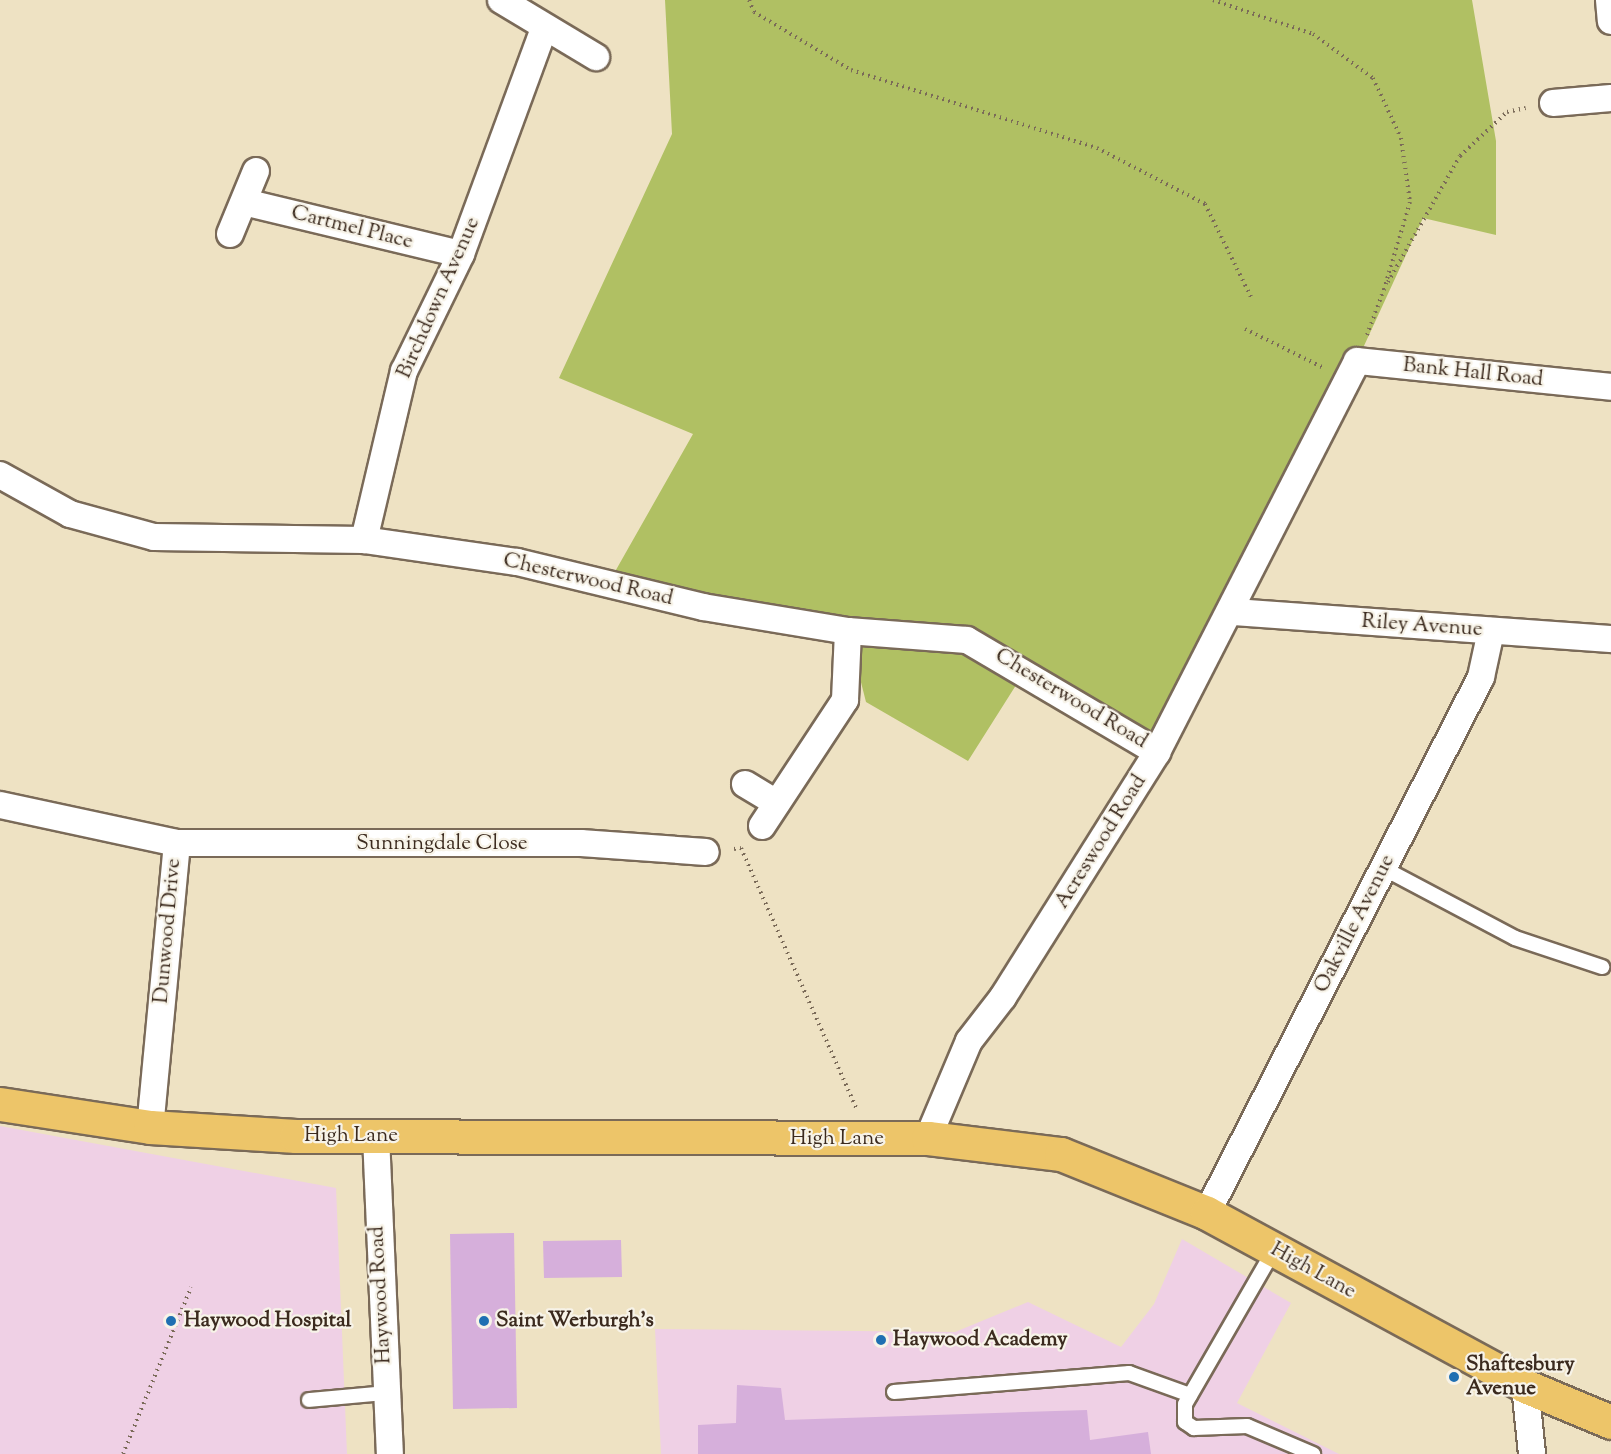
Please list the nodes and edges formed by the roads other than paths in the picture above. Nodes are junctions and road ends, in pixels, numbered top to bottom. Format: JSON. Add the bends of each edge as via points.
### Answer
{"nodes":[{"id":1,"x":501,"y":0,"type":"edge"},
{"id":2,"x":1609,"y":0,"type":"edge"},
{"id":3,"x":1611,"y":21,"type":"edge"},
{"id":4,"x":544,"y":28,"type":"junction"},
{"id":5,"x":596,"y":57,"type":"dead end"},
{"id":6,"x":1611,"y":98,"type":"edge"},
{"id":7,"x":1553,"y":103,"type":"road end"},
{"id":8,"x":256,"y":171,"type":"dead end"},
{"id":9,"x":244,"y":202,"type":"junction"},
{"id":10,"x":230,"y":234,"type":"dead end"},
{"id":11,"x":461,"y":254,"type":"junction"},
{"id":12,"x":1352,"y":370,"type":"joint"},
{"id":13,"x":1611,"y":387,"type":"edge"},
{"id":14,"x":0,"y":475,"type":"edge"},
{"id":15,"x":364,"y":540,"type":"junction"},
{"id":16,"x":1233,"y":612,"type":"junction"},
{"id":17,"x":848,"y":631,"type":"junction"},
{"id":18,"x":1491,"y":631,"type":"junction"},
{"id":19,"x":1611,"y":639,"type":"edge"},
{"id":20,"x":1157,"y":752,"type":"junction"},
{"id":21,"x":745,"y":784,"type":"dead end"},
{"id":22,"x":777,"y":803,"type":"junction"},
{"id":23,"x":0,"y":805,"type":"edge"},
{"id":24,"x":762,"y":826,"type":"dead end"},
{"id":25,"x":177,"y":843,"type":"junction"},
{"id":26,"x":706,"y":852,"type":"road end"},
{"id":27,"x":1383,"y":868,"type":"junction"},
{"id":28,"x":1602,"y":968,"type":"dead end"},
{"id":29,"x":0,"y":1104,"type":"edge"},
{"id":30,"x":150,"y":1127,"type":"junction"},
{"id":31,"x":376,"y":1136,"type":"junction"},
{"id":32,"x":928,"y":1138,"type":"junction"},
{"id":33,"x":1208,"y":1213,"type":"junction"},
{"id":34,"x":1274,"y":1250,"type":"junction"},
{"id":35,"x":1525,"y":1386,"type":"junction"},
{"id":36,"x":894,"y":1392,"type":"dead end"},
{"id":37,"x":386,"y":1393,"type":"junction"},
{"id":38,"x":1190,"y":1395,"type":"junction"},
{"id":39,"x":309,"y":1400,"type":"dead end"},
{"id":40,"x":1611,"y":1422,"type":"edge"},
{"id":41,"x":390,"y":1454,"type":"edge"},
{"id":42,"x":1313,"y":1454,"type":"edge"},
{"id":43,"x":1532,"y":1454,"type":"edge"}],
"edges":[{"from":1,"to":4,"type":"street"},
{"from":2,"to":3,"type":"street"},
{"from":4,"to":5,"type":"street"},
{"from":4,"to":11,"type":"street","name":"Birchdown Avenue"},
{"from":6,"to":7,"type":"street"},
{"from":8,"to":9,"type":"street"},
{"from":9,"to":10,"type":"street"},
{"from":9,"to":11,"type":"street","name":"Cartmel Place"},
{"from":11,"to":15,"type":"street","name":"Birchdown Avenue","via":[[404,371]]},
{"from":12,"to":13,"type":"street","name":"Bank Hall Road"},
{"from":12,"to":16,"type":"street","name":"Acreswood Road"},
{"from":14,"to":15,"type":"street","name":"Chesterwood Road","via":[[70,514],[154,537]]},
{"from":15,"to":17,"type":"street","name":"Chesterwood Road","via":[[517,562],[703,607]]},
{"from":16,"to":18,"type":"street","name":"Riley Avenue"},
{"from":16,"to":20,"type":"street","name":"Acreswood Road"},
{"from":17,"to":20,"type":"street","name":"Chesterwood Road","via":[[967,640]]},
{"from":17,"to":22,"type":"street","via":[[845,700]]},
{"from":18,"to":19,"type":"street","name":"Riley Avenue"},
{"from":18,"to":27,"type":"street","name":"Oakville Avenue","via":[[1481,677]]},
{"from":20,"to":32,"type":"street","name":"Acreswood Road","via":[[1003,997],[969,1041]]},
{"from":21,"to":22,"type":"street"},
{"from":22,"to":24,"type":"street"},
{"from":23,"to":25,"type":"street","name":"Dunwood Drive"},
{"from":25,"to":26,"type":"street","name":"Sunningdale Close","via":[[581,843]]},
{"from":25,"to":30,"type":"street","name":"Dunwood Drive"},
{"from":27,"to":28,"type":"lane","via":[[1515,938]]},
{"from":27,"to":33,"type":"street","name":"Oakville Avenue"},
{"from":29,"to":30,"type":"main road","name":"High Lane"},
{"from":30,"to":31,"type":"main road","name":"High Lane"},
{"from":31,"to":32,"type":"main road","name":"High Lane"},
{"from":31,"to":37,"type":"street","name":"Haywood Road"},
{"from":32,"to":33,"type":"main road","name":"High Lane","via":[[1061,1154]]},
{"from":33,"to":34,"type":"main road","name":"High Lane"},
{"from":34,"to":35,"type":"main road","name":"High Lane"},
{"from":34,"to":38,"type":"lane"},
{"from":35,"to":40,"type":"main road","name":"High Lane"},
{"from":35,"to":43,"type":"street"},
{"from":36,"to":38,"type":"lane","via":[[1129,1373]]},
{"from":37,"to":39,"type":"lane"},
{"from":37,"to":41,"type":"street","name":"Haywood Road"},
{"from":38,"to":42,"type":"lane","via":[[1185,1422],[1194,1428],[1247,1426]]}]}
